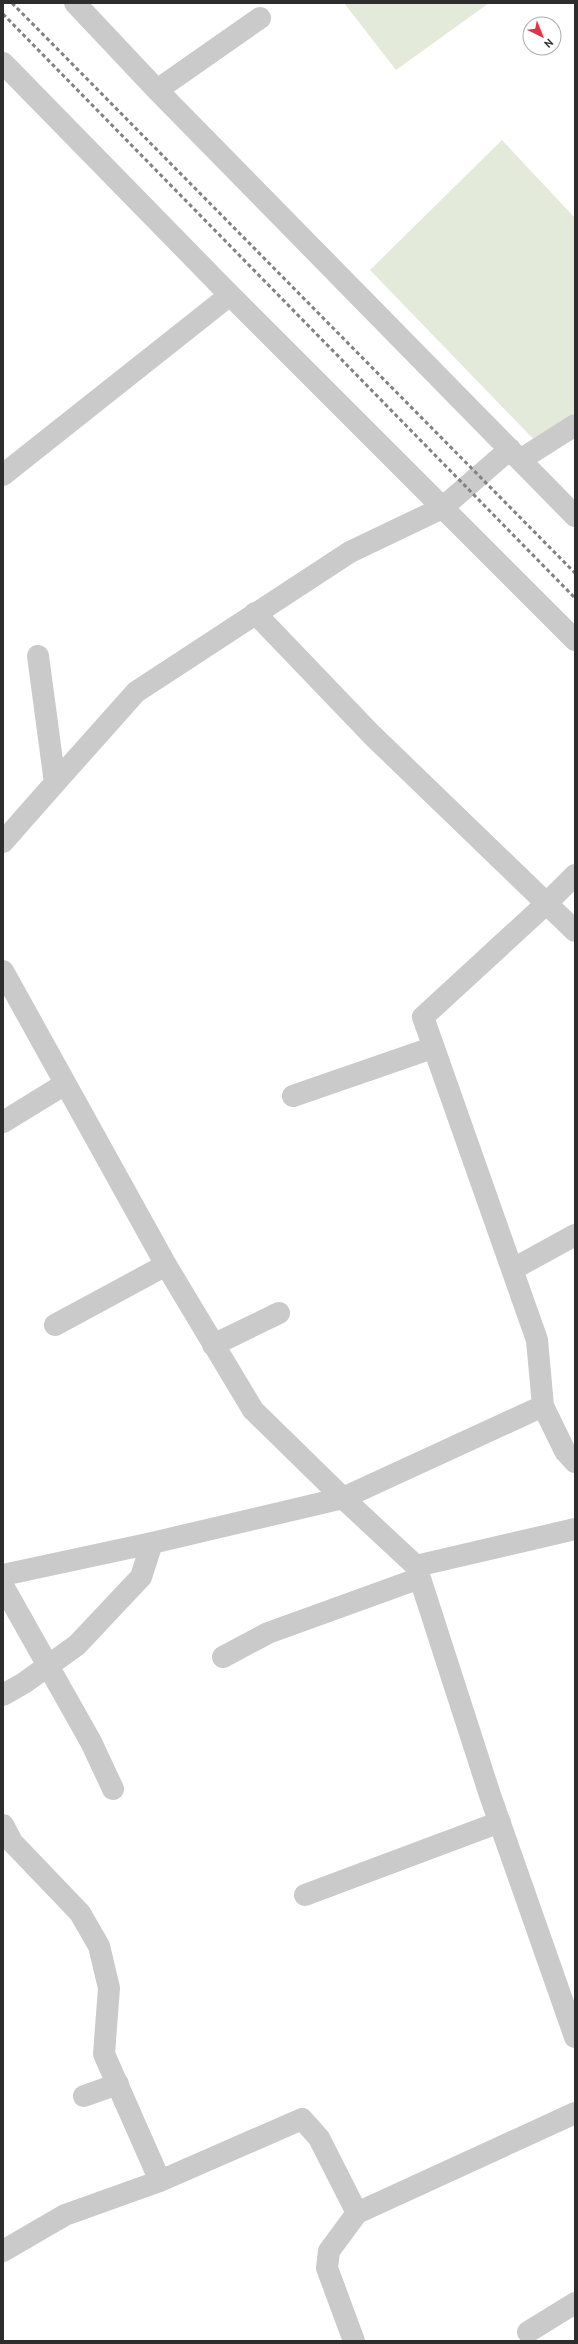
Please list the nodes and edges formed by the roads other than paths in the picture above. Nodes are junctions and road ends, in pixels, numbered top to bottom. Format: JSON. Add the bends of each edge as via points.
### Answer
{"nodes":[{"id":1,"x":75,"y":3,"type":"edge"},
{"id":2,"x":260,"y":18,"type":"dead end"},
{"id":3,"x":3,"y":64,"type":"edge"},
{"id":4,"x":157,"y":90,"type":"junction"},
{"id":5,"x":230,"y":295,"type":"junction"},
{"id":6,"x":575,"y":425,"type":"edge"},
{"id":7,"x":515,"y":455,"type":"junction"},
{"id":8,"x":3,"y":475,"type":"edge"},
{"id":9,"x":442,"y":508,"type":"junction"},
{"id":10,"x":575,"y":516,"type":"edge"},
{"id":11,"x":255,"y":613,"type":"junction"},
{"id":12,"x":575,"y":640,"type":"edge"},
{"id":13,"x":38,"y":656,"type":"dead end"},
{"id":14,"x":55,"y":783,"type":"junction"},
{"id":15,"x":3,"y":842,"type":"edge"},
{"id":16,"x":575,"y":875,"type":"edge"},
{"id":17,"x":547,"y":903,"type":"junction"},
{"id":18,"x":575,"y":931,"type":"edge"},
{"id":19,"x":3,"y":971,"type":"edge"},
{"id":20,"x":432,"y":1048,"type":"junction"},
{"id":21,"x":65,"y":1084,"type":"junction"},
{"id":22,"x":293,"y":1096,"type":"dead end"},
{"id":23,"x":3,"y":1122,"type":"edge"},
{"id":24,"x":575,"y":1235,"type":"edge"},
{"id":25,"x":166,"y":1265,"type":"junction"},
{"id":26,"x":513,"y":1269,"type":"junction"},
{"id":27,"x":279,"y":1314,"type":"dead end"},
{"id":28,"x":55,"y":1325,"type":"dead end"},
{"id":29,"x":212,"y":1345,"type":"junction"},
{"id":30,"x":543,"y":1406,"type":"junction"},
{"id":31,"x":575,"y":1462,"type":"edge"},
{"id":32,"x":343,"y":1498,"type":"junction"},
{"id":33,"x":575,"y":1529,"type":"edge"},
{"id":34,"x":152,"y":1543,"type":"junction"},
{"id":35,"x":418,"y":1572,"type":"junction"},
{"id":36,"x":3,"y":1576,"type":"edge"},
{"id":37,"x":3,"y":1586,"type":"edge"},
{"id":38,"x":223,"y":1657,"type":"dead end"},
{"id":39,"x":47,"y":1667,"type":"junction"},
{"id":40,"x":3,"y":1695,"type":"edge"},
{"id":41,"x":113,"y":1789,"type":"dead end"},
{"id":42,"x":500,"y":1822,"type":"junction"},
{"id":43,"x":3,"y":1825,"type":"edge"},
{"id":44,"x":305,"y":1895,"type":"dead end"},
{"id":45,"x":575,"y":2037,"type":"edge"},
{"id":46,"x":118,"y":2084,"type":"junction"},
{"id":47,"x":84,"y":2096,"type":"dead end"},
{"id":48,"x":575,"y":2112,"type":"edge"},
{"id":49,"x":160,"y":2181,"type":"junction"},
{"id":50,"x":356,"y":2213,"type":"junction"},
{"id":51,"x":3,"y":2251,"type":"edge"},
{"id":52,"x":575,"y":2303,"type":"edge"},
{"id":53,"x":528,"y":2332,"type":"dead end"},
{"id":54,"x":354,"y":2341,"type":"edge"}],
"edges":[{"from":1,"to":4,"type":"street"},
{"from":2,"to":4,"type":"street"},
{"from":3,"to":5,"type":"street"},
{"from":4,"to":7,"type":"street"},
{"from":5,"to":8,"type":"street"},
{"from":5,"to":9,"type":"street"},
{"from":6,"to":7,"type":"street"},
{"from":7,"to":9,"type":"street"},
{"from":7,"to":10,"type":"street"},
{"from":9,"to":11,"type":"street","via":[[350,552]]},
{"from":9,"to":12,"type":"street"},
{"from":11,"to":14,"type":"street","via":[[136,692]]},
{"from":11,"to":17,"type":"street","via":[[372,735]]},
{"from":13,"to":14,"type":"street"},
{"from":14,"to":15,"type":"street"},
{"from":16,"to":17,"type":"street"},
{"from":17,"to":18,"type":"street"},
{"from":17,"to":20,"type":"street","via":[[423,1017]]},
{"from":19,"to":21,"type":"street"},
{"from":20,"to":22,"type":"street"},
{"from":20,"to":26,"type":"street"},
{"from":21,"to":23,"type":"street"},
{"from":21,"to":25,"type":"street"},
{"from":24,"to":26,"type":"street"},
{"from":25,"to":28,"type":"street"},
{"from":25,"to":29,"type":"street"},
{"from":26,"to":30,"type":"street","via":[[537,1340]]},
{"from":27,"to":29,"type":"street"},
{"from":29,"to":32,"type":"street","via":[[253,1410]]},
{"from":30,"to":31,"type":"street","via":[[565,1451]]},
{"from":30,"to":32,"type":"street"},
{"from":32,"to":34,"type":"street"},
{"from":32,"to":35,"type":"street"},
{"from":33,"to":35,"type":"street"},
{"from":34,"to":36,"type":"street"},
{"from":34,"to":39,"type":"street","via":[[141,1578],[77,1645]]},
{"from":35,"to":38,"type":"street","via":[[268,1633]]},
{"from":35,"to":42,"type":"street"},
{"from":37,"to":39,"type":"street"},
{"from":39,"to":40,"type":"street"},
{"from":39,"to":41,"type":"street","via":[[91,1742]]},
{"from":42,"to":44,"type":"street"},
{"from":42,"to":45,"type":"street"},
{"from":43,"to":46,"type":"street","via":[[12,1842],[80,1913],[99,1946],[109,1988],[104,2054]]},
{"from":46,"to":47,"type":"street"},
{"from":46,"to":49,"type":"street"},
{"from":48,"to":50,"type":"street"},
{"from":49,"to":50,"type":"street","via":[[302,2119],[318,2138]]},
{"from":49,"to":51,"type":"street","via":[[65,2215]]},
{"from":50,"to":54,"type":"street","via":[[329,2251],[327,2268]]},
{"from":52,"to":53,"type":"street"}]}
